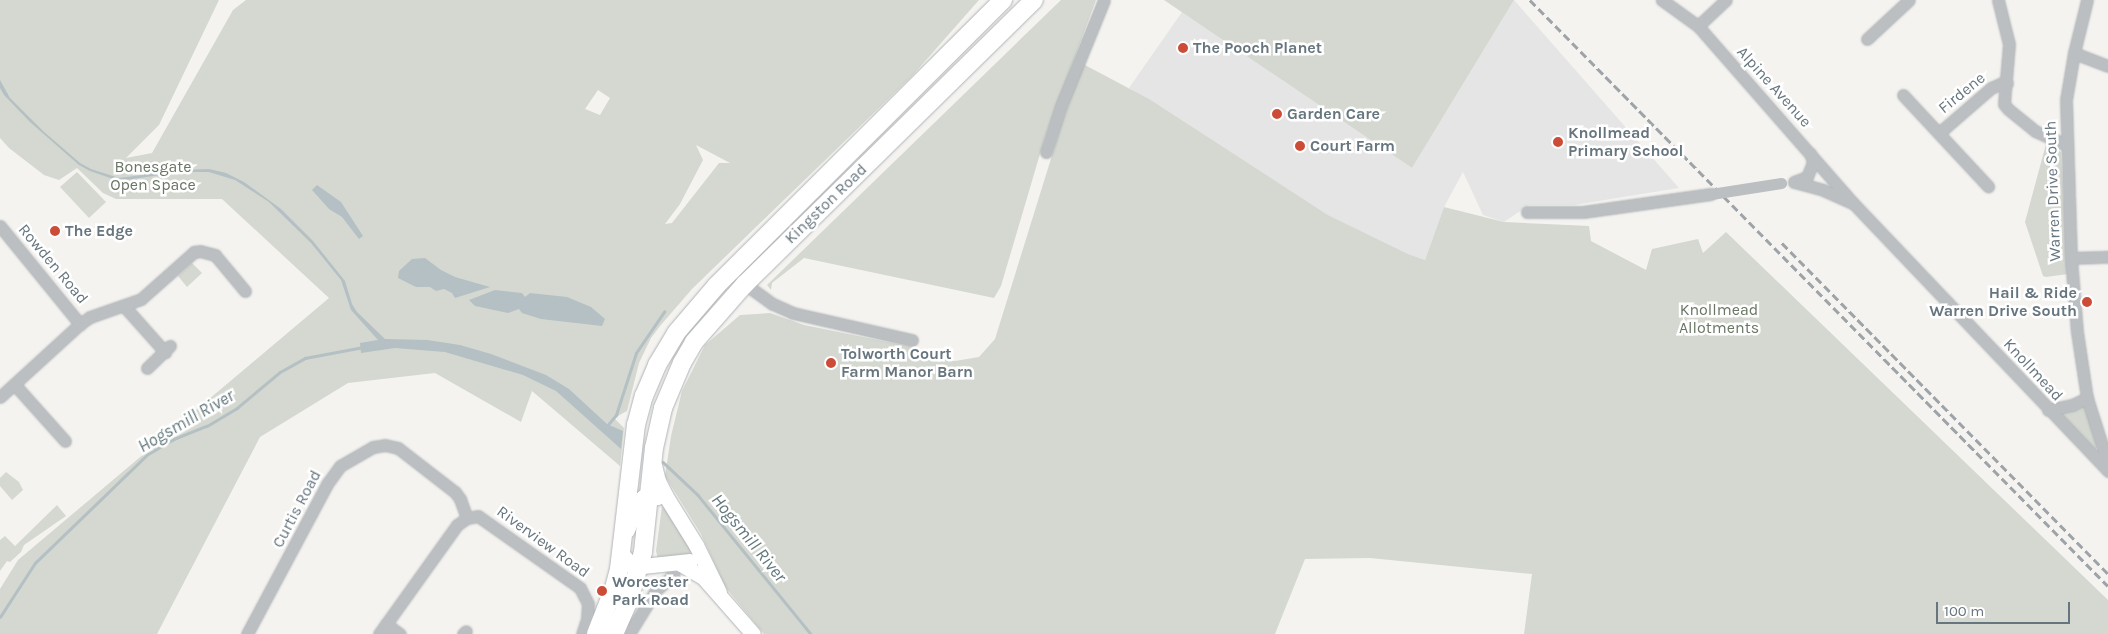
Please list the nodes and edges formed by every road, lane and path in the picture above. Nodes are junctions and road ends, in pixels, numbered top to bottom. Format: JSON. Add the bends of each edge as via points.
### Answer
{"nodes":[{"id":1,"x":1003,"y":0,"type":"edge"},
{"id":2,"x":1034,"y":0,"type":"edge"},
{"id":3,"x":1104,"y":0,"type":"edge"},
{"id":4,"x":1662,"y":0,"type":"edge"},
{"id":5,"x":1726,"y":0,"type":"edge"},
{"id":6,"x":1909,"y":0,"type":"edge"},
{"id":7,"x":1998,"y":0,"type":"edge"},
{"id":8,"x":2087,"y":0,"type":"edge"},
{"id":9,"x":1698,"y":26,"type":"junction"},
{"id":10,"x":1867,"y":39,"type":"dead end"},
{"id":11,"x":2074,"y":53,"type":"junction"},
{"id":12,"x":2108,"y":66,"type":"edge"},
{"id":13,"x":2007,"y":83,"type":"junction"},
{"id":14,"x":1903,"y":96,"type":"dead end"},
{"id":15,"x":1939,"y":133,"type":"junction"},
{"id":16,"x":2067,"y":145,"type":"junction"},
{"id":17,"x":1046,"y":152,"type":"dead end"},
{"id":18,"x":1810,"y":152,"type":"junction"},
{"id":19,"x":1794,"y":182,"type":"junction"},
{"id":20,"x":1988,"y":186,"type":"dead end"},
{"id":21,"x":1853,"y":203,"type":"junction"},
{"id":22,"x":1526,"y":212,"type":"dead end"},
{"id":23,"x":0,"y":226,"type":"edge"},
{"id":24,"x":2108,"y":257,"type":"edge"},
{"id":25,"x":2071,"y":258,"type":"junction"},
{"id":26,"x":746,"y":284,"type":"junction"},
{"id":27,"x":245,"y":291,"type":"dead end"},
{"id":28,"x":124,"y":306,"type":"junction"},
{"id":29,"x":80,"y":324,"type":"junction"},
{"id":30,"x":912,"y":340,"type":"dead end"},
{"id":31,"x":147,"y":368,"type":"dead end"},
{"id":32,"x":14,"y":385,"type":"junction"},
{"id":33,"x":0,"y":397,"type":"edge"},
{"id":34,"x":2087,"y":398,"type":"junction"},
{"id":35,"x":2048,"y":410,"type":"junction"},
{"id":36,"x":65,"y":441,"type":"dead end"},
{"id":37,"x":653,"y":460,"type":"junction"},
{"id":38,"x":2107,"y":470,"type":"edge"},
{"id":39,"x":650,"y":494,"type":"junction"},
{"id":40,"x":669,"y":504,"type":"junction"},
{"id":41,"x":467,"y":518,"type":"junction"},
{"id":42,"x":622,"y":547,"type":"junction"},
{"id":43,"x":697,"y":548,"type":"junction"},
{"id":44,"x":678,"y":564,"type":"junction"},
{"id":45,"x":639,"y":567,"type":"junction"},
{"id":46,"x":719,"y":592,"type":"junction"},
{"id":47,"x":383,"y":629,"type":"edge"},
{"id":48,"x":247,"y":634,"type":"edge"},
{"id":49,"x":400,"y":634,"type":"edge"},
{"id":50,"x":582,"y":634,"type":"edge"},
{"id":51,"x":596,"y":634,"type":"edge"},
{"id":52,"x":614,"y":634,"type":"edge"},
{"id":53,"x":629,"y":634,"type":"edge"},
{"id":54,"x":753,"y":634,"type":"edge"}],
"edges":[{"from":1,"to":42,"type":"highway","name":"Kingston Road","via":[[697,306],[676,333],[657,365],[636,425]]},
{"from":2,"to":26,"type":"highway","name":"Kingston Road"},
{"from":3,"to":17,"type":"street"},
{"from":4,"to":9,"type":"street","name":"Alpine Avenue"},
{"from":5,"to":9,"type":"street"},
{"from":6,"to":10,"type":"street"},
{"from":7,"to":13,"type":"street","via":[[2010,44]]},
{"from":8,"to":11,"type":"street","name":"Warren Drive South"},
{"from":9,"to":18,"type":"street","name":"Alpine Avenue"},
{"from":11,"to":12,"type":"street"},
{"from":11,"to":16,"type":"street","name":"Warren Drive South","via":[[2066,100]]},
{"from":13,"to":15,"type":"street","name":"Firdene","via":[[1991,88]]},
{"from":13,"to":16,"type":"street","via":[[2004,104],[2008,110],[2035,131]]},
{"from":14,"to":15,"type":"street","name":"Firdene"},
{"from":15,"to":20,"type":"street","name":"Firdene"},
{"from":16,"to":25,"type":"street","name":"Warren Drive South"},
{"from":18,"to":19,"type":"street","via":[[1812,168],[1807,177]]},
{"from":18,"to":21,"type":"street","name":"Alpine Avenue"},
{"from":19,"to":21,"type":"street"},
{"from":19,"to":22,"type":"street","bridge":true,"via":[[1583,212]]},
{"from":21,"to":35,"type":"street","name":"Knollmead"},
{"from":23,"to":29,"type":"street","name":"Rowden Road"},
{"from":24,"to":25,"type":"street"},
{"from":25,"to":34,"type":"street","name":"Warren Drive South"},
{"from":26,"to":30,"type":"street","via":[[773,304],[793,313]]},
{"from":26,"to":37,"type":"highway","name":"Kingston Road","via":[[704,329],[682,363],[663,408]]},
{"from":27,"to":28,"type":"street","via":[[215,255],[200,251],[194,252],[141,299]]},
{"from":28,"to":29,"type":"street","via":[[90,317]]},
{"from":28,"to":31,"type":"street","via":[[167,349]]},
{"from":29,"to":32,"type":"street"},
{"from":32,"to":33,"type":"street"},
{"from":32,"to":36,"type":"street"},
{"from":34,"to":35,"type":"street"},
{"from":34,"to":38,"type":"street","name":"Warren Drive South","via":[[2108,464]]},
{"from":35,"to":38,"type":"street","name":"Knollmead"},
{"from":37,"to":39,"type":"highway","name":"Kingston Road"},
{"from":37,"to":40,"type":"main road"},
{"from":39,"to":40,"type":"main road"},
{"from":39,"to":42,"type":"main road","via":[[638,503]]},
{"from":39,"to":45,"type":"highway"},
{"from":40,"to":43,"type":"main road"},
{"from":41,"to":47,"type":"street","via":[[457,525]]},
{"from":41,"to":48,"type":"street","name":"Curtis Road","via":[[455,492],[398,448],[373,447],[340,466],[327,484]]},
{"from":41,"to":50,"type":"street","name":"Riverview Road","via":[[478,516],[485,519],[580,588],[588,604]]},
{"from":42,"to":45,"type":"main road","via":[[630,566]]},
{"from":42,"to":51,"type":"highway","via":[[614,588]]},
{"from":43,"to":44,"type":"main road","via":[[693,559]]},
{"from":43,"to":46,"type":"main road"},
{"from":44,"to":45,"type":"main road"},
{"from":44,"to":46,"type":"main road","via":[[704,578]]},
{"from":44,"to":53,"type":"street","via":[[673,575],[656,590]]},
{"from":45,"to":52,"type":"highway"},
{"from":46,"to":54,"type":"main road"},
{"from":47,"to":49,"type":"street"}]}
